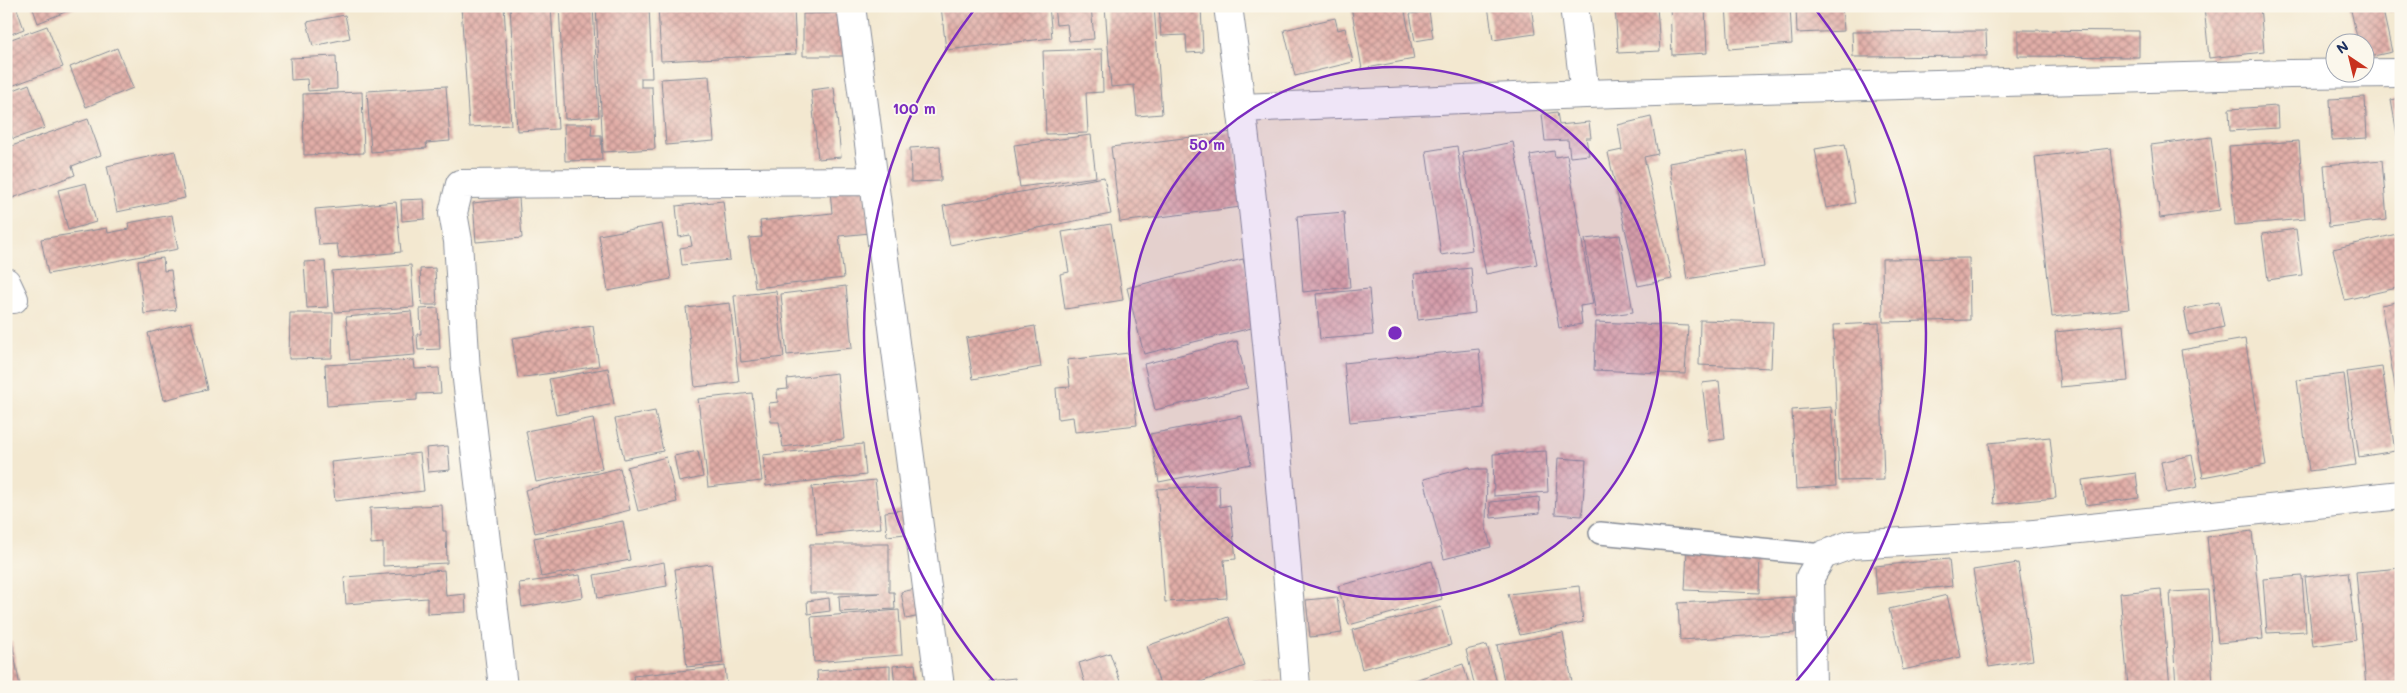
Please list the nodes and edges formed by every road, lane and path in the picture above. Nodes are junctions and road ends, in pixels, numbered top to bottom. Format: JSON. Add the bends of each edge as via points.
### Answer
{"nodes":[{"id":1,"x":851,"y":6,"type":"edge"},
{"id":2,"x":1228,"y":6,"type":"edge"},
{"id":3,"x":1574,"y":6,"type":"edge"},
{"id":4,"x":2401,"y":73,"type":"edge"},
{"id":5,"x":1585,"y":94,"type":"junction"},
{"id":6,"x":1241,"y":108,"type":"junction"},
{"id":7,"x":872,"y":181,"type":"junction"},
{"id":8,"x":2401,"y":495,"type":"edge"},
{"id":9,"x":1600,"y":533,"type":"dead end"},
{"id":10,"x":1823,"y":555,"type":"junction"},
{"id":11,"x":503,"y":687,"type":"edge"},
{"id":12,"x":940,"y":687,"type":"edge"},
{"id":13,"x":1296,"y":687,"type":"edge"},
{"id":14,"x":1812,"y":687,"type":"edge"}],
"edges":[{"from":1,"to":7,"type":"street"},
{"from":2,"to":6,"type":"street"},
{"from":3,"to":5,"type":"street"},
{"from":4,"to":5,"type":"street"},
{"from":5,"to":6,"type":"street"},
{"from":6,"to":13,"type":"street","via":[[1278,446]]},
{"from":7,"to":11,"type":"street","via":[[460,184],[453,213],[458,241],[466,371]]},
{"from":7,"to":12,"type":"street"},
{"from":8,"to":10,"type":"street","via":[[2024,536],[1850,545]]},
{"from":9,"to":10,"type":"lane"},
{"from":10,"to":14,"type":"street","via":[[1810,577]]}]}
